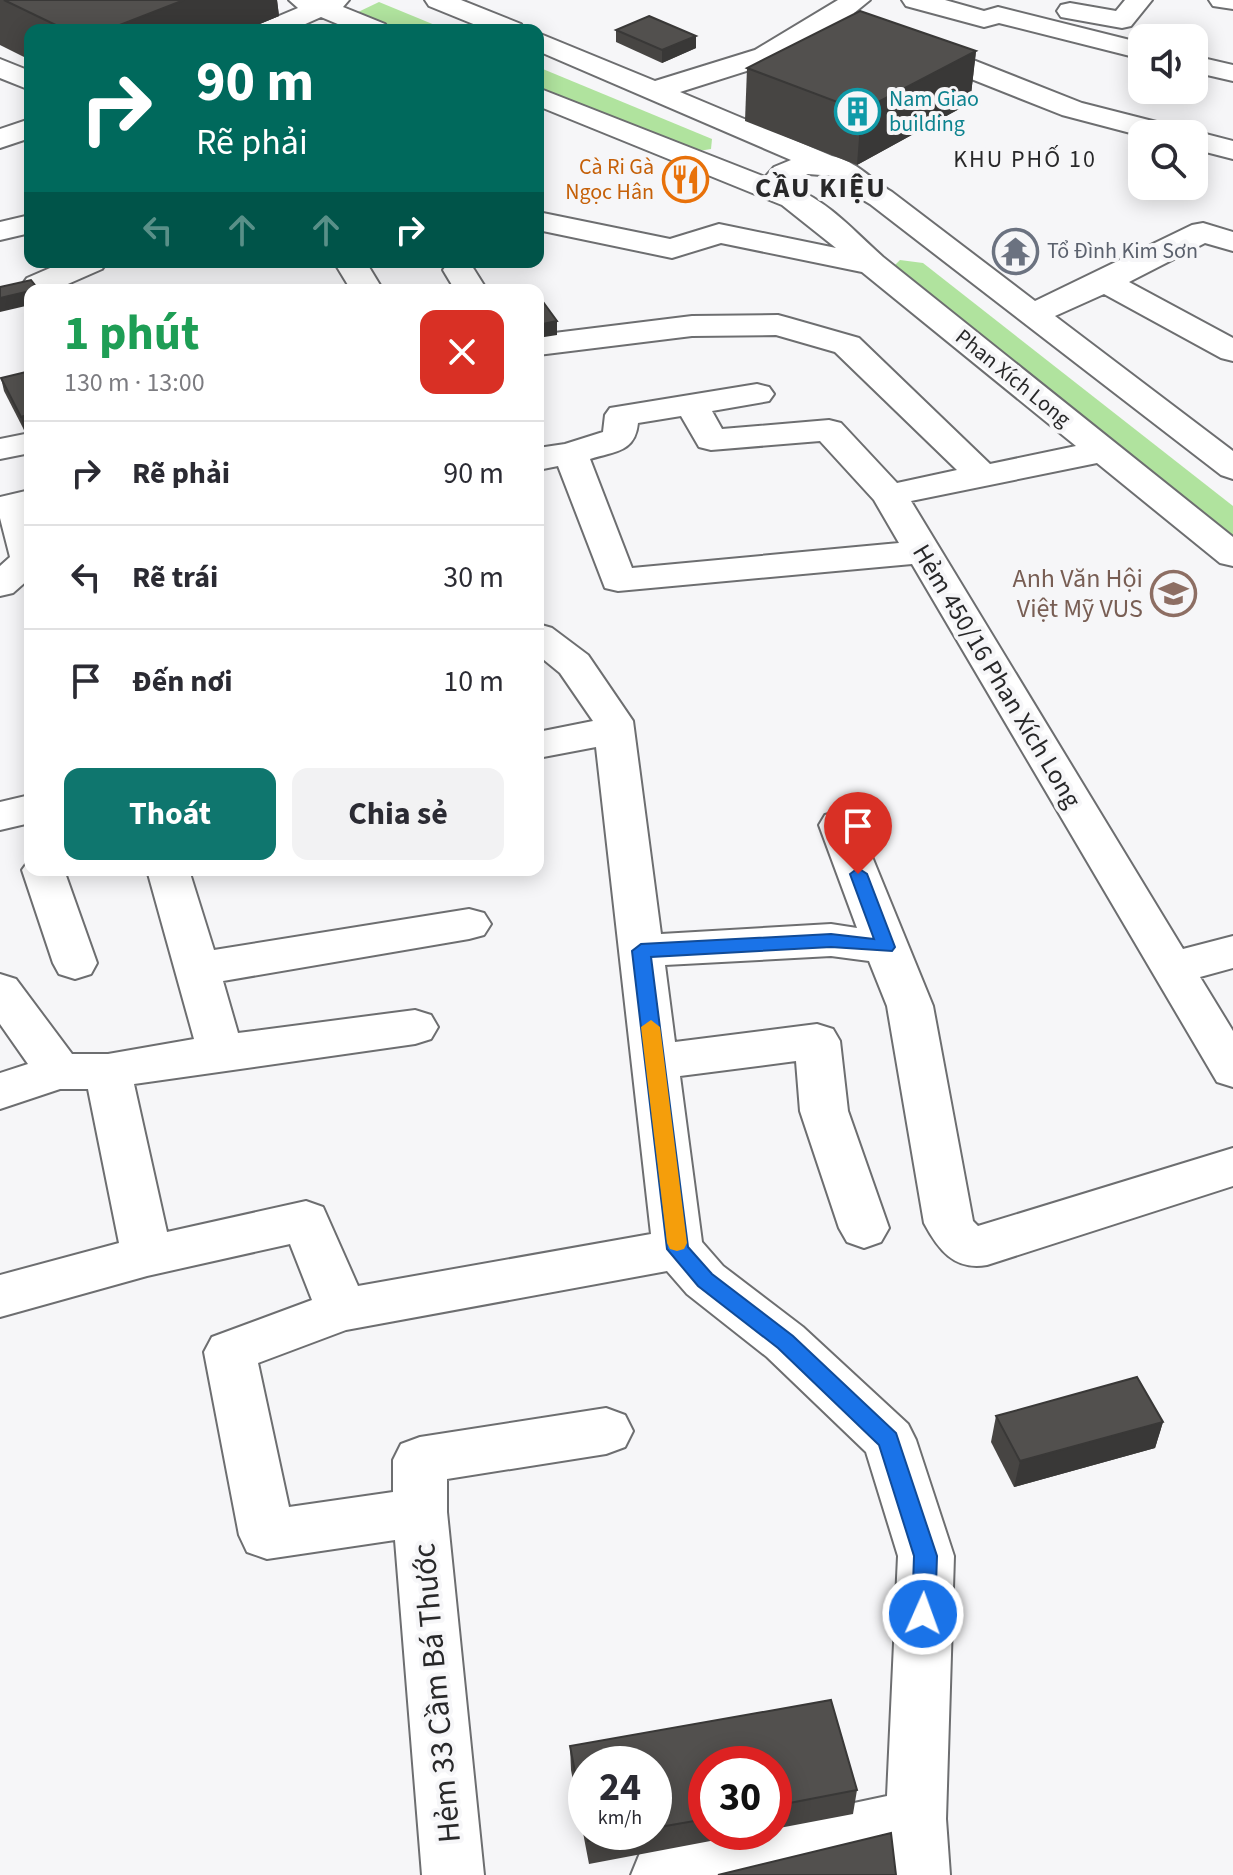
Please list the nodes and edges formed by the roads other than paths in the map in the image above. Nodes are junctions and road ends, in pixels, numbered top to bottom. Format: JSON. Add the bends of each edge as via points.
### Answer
{"nodes":[{"id":1,"x":438,"y":0,"type":"edge"},
{"id":2,"x":915,"y":0,"type":"edge"},
{"id":3,"x":1139,"y":0,"type":"edge"},
{"id":4,"x":1222,"y":0,"type":"edge"},
{"id":5,"x":1233,"y":1,"type":"edge"},
{"id":6,"x":321,"y":3,"type":"edge"},
{"id":7,"x":847,"y":4,"type":"edge"},
{"id":8,"x":984,"y":19,"type":"junction"},
{"id":9,"x":1017,"y":20,"type":"junction"},
{"id":10,"x":281,"y":24,"type":"edge"},
{"id":11,"x":363,"y":24,"type":"edge"},
{"id":12,"x":496,"y":24,"type":"edge"},
{"id":13,"x":544,"y":43,"type":"edge"},
{"id":14,"x":1128,"y":48,"type":"edge"},
{"id":15,"x":938,"y":56,"type":"junction"},
{"id":16,"x":0,"y":67,"type":"edge"},
{"id":17,"x":1208,"y":67,"type":"edge"},
{"id":18,"x":1233,"y":73,"type":"edge"},
{"id":19,"x":656,"y":90,"type":"junction"},
{"id":20,"x":24,"y":100,"type":"edge"},
{"id":21,"x":24,"y":106,"type":"edge"},
{"id":22,"x":546,"y":106,"type":"edge"},
{"id":23,"x":1128,"y":123,"type":"edge"},
{"id":24,"x":0,"y":139,"type":"edge"},
{"id":25,"x":1208,"y":144,"type":"edge"},
{"id":26,"x":1233,"y":150,"type":"edge"},
{"id":27,"x":827,"y":165,"type":"junction"},
{"id":28,"x":859,"y":185,"type":"junction"},
{"id":29,"x":789,"y":197,"type":"junction"},
{"id":30,"x":544,"y":222,"type":"edge"},
{"id":31,"x":24,"y":225,"type":"edge"},
{"id":32,"x":0,"y":231,"type":"edge"},
{"id":33,"x":1233,"y":242,"type":"edge"},
{"id":34,"x":872,"y":264,"type":"junction"},
{"id":35,"x":77,"y":268,"type":"edge"},
{"id":36,"x":1105,"y":282,"type":"junction"},
{"id":37,"x":40,"y":284,"type":"edge"},
{"id":38,"x":1030,"y":315,"type":"junction"},
{"id":39,"x":544,"y":344,"type":"edge"},
{"id":40,"x":1233,"y":351,"type":"edge"},
{"id":41,"x":757,"y":394,"type":"dead end"},
{"id":42,"x":691,"y":404,"type":"junction"},
{"id":43,"x":24,"y":444,"type":"edge"},
{"id":44,"x":0,"y":449,"type":"edge"},
{"id":45,"x":1103,"y":451,"type":"junction"},
{"id":46,"x":555,"y":456,"type":"edge"},
{"id":47,"x":1233,"y":468,"type":"edge"},
{"id":48,"x":983,"y":476,"type":"junction"},
{"id":49,"x":889,"y":495,"type":"junction"},
{"id":50,"x":24,"y":502,"type":"edge"},
{"id":51,"x":24,"y":541,"type":"edge"},
{"id":52,"x":922,"y":552,"type":"junction"},
{"id":53,"x":1233,"y":555,"type":"edge"},
{"id":54,"x":24,"y":565,"type":"edge"},
{"id":55,"x":0,"y":587,"type":"edge"},
{"id":56,"x":24,"y":597,"type":"edge"},
{"id":57,"x":544,"y":641,"type":"edge"},
{"id":58,"x":614,"y":731,"type":"junction"},
{"id":59,"x":544,"y":744,"type":"edge"},
{"id":60,"x":840,"y":825,"type":"dead end"},
{"id":61,"x":45,"y":876,"type":"edge"},
{"id":62,"x":170,"y":876,"type":"edge"},
{"id":63,"x":469,"y":924,"type":"dead end"},
{"id":64,"x":886,"y":947,"type":"junction"},
{"id":65,"x":641,"y":951,"type":"junction"},
{"id":66,"x":1233,"y":952,"type":"edge"},
{"id":67,"x":75,"y":963,"type":"dead end"},
{"id":68,"x":1172,"y":968,"type":"junction"},
{"id":69,"x":197,"y":969,"type":"junction"},
{"id":70,"x":0,"y":990,"type":"edge"},
{"id":71,"x":415,"y":1027,"type":"dead end"},
{"id":72,"x":221,"y":1052,"type":"junction"},
{"id":73,"x":654,"y":1062,"type":"junction"},
{"id":74,"x":1233,"y":1070,"type":"edge"},
{"id":75,"x":108,"y":1071,"type":"junction"},
{"id":76,"x":59,"y":1072,"type":"junction"},
{"id":77,"x":0,"y":1091,"type":"edge"},
{"id":78,"x":1233,"y":1167,"type":"edge"},
{"id":79,"x":864,"y":1228,"type":"dead end"},
{"id":80,"x":678,"y":1249,"type":"junction"},
{"id":81,"x":147,"y":1256,"type":"junction"},
{"id":82,"x":0,"y":1296,"type":"edge"},
{"id":83,"x":342,"y":1310,"type":"junction"},
{"id":84,"x":606,"y":1431,"type":"dead end"},
{"id":85,"x":420,"y":1512,"type":"junction"},
{"id":86,"x":918,"y":1847,"type":"edge"},
{"id":87,"x":453,"y":1875,"type":"edge"},
{"id":88,"x":662,"y":1875,"type":"edge"}],
"edges":[{"from":1,"to":12,"type":"street"},
{"from":2,"to":8,"type":"street"},
{"from":3,"to":9,"type":"street","via":[[1122,20],[1039,5]]},
{"from":4,"to":5,"type":"street"},
{"from":6,"to":10,"type":"street"},
{"from":6,"to":11,"type":"street"},
{"from":7,"to":15,"type":"street"},
{"from":7,"to":19,"type":"street","via":[[765,56]]},
{"from":8,"to":9,"type":"street","via":[[998,15]]},
{"from":8,"to":15,"type":"street"},
{"from":9,"to":14,"type":"street"},
{"from":13,"to":19,"type":"street"},
{"from":15,"to":23,"type":"street","via":[[1072,109]]},
{"from":16,"to":20,"type":"street"},
{"from":17,"to":18,"type":"street"},
{"from":19,"to":27,"type":"street"},
{"from":21,"to":24,"type":"street"},
{"from":22,"to":29,"type":"street","name":"Phan Xích Long"},
{"from":25,"to":26,"type":"street"},
{"from":27,"to":28,"type":"street","via":[[846,171]]},
{"from":27,"to":29,"type":"street","via":[[787,170],[777,181]]},
{"from":28,"to":29,"type":"street","via":[[852,196],[832,204]]},
{"from":28,"to":38,"type":"street"},
{"from":29,"to":34,"type":"street","name":"Phan Xích Long"},
{"from":30,"to":34,"type":"street","via":[[672,249],[719,233]]},
{"from":31,"to":32,"type":"street"},
{"from":33,"to":36,"type":"street","via":[[1203,232]]},
{"from":34,"to":45,"type":"street","name":"Phan Xích Long"},
{"from":35,"to":37,"type":"street"},
{"from":36,"to":38,"type":"street"},
{"from":36,"to":40,"type":"street"},
{"from":38,"to":47,"type":"street"},
{"from":39,"to":48,"type":"street","via":[[692,326],[778,325],[847,345]]},
{"from":41,"to":42,"type":"street"},
{"from":42,"to":46,"type":"street","via":[[622,415],[619,438]]},
{"from":42,"to":49,"type":"street","name":"Hẻm 450/16 Phan Xích Long","via":[[711,440],[829,430]]},
{"from":43,"to":44,"type":"street"},
{"from":45,"to":48,"type":"street"},
{"from":45,"to":53,"type":"street","name":"Phan Xích Long"},
{"from":46,"to":52,"type":"street","via":[[618,580]]},
{"from":48,"to":49,"type":"street"},
{"from":49,"to":52,"type":"street","name":"Hẻm 450/16 Phan Xích Long"},
{"from":50,"to":51,"type":"street","via":[[14,503]]},
{"from":52,"to":68,"type":"street","name":"Hẻm 450/16 Phan Xích Long"},
{"from":54,"to":55,"type":"street"},
{"from":55,"to":56,"type":"street"},
{"from":57,"to":58,"type":"street","via":[[574,664],[613,721]]},
{"from":58,"to":59,"type":"street"},
{"from":58,"to":65,"type":"street"},
{"from":60,"to":64,"type":"street"},
{"from":61,"to":67,"type":"street"},
{"from":62,"to":69,"type":"street"},
{"from":63,"to":69,"type":"street"},
{"from":64,"to":65,"type":"street","via":[[831,940]]},
{"from":64,"to":78,"type":"street","via":[[910,1006],[949,1223],[963,1244],[987,1245]]},
{"from":65,"to":73,"type":"street"},
{"from":66,"to":68,"type":"street"},
{"from":68,"to":74,"type":"street","name":"Hẻm 450/16 Phan Xích Long"},
{"from":69,"to":72,"type":"street"},
{"from":70,"to":76,"type":"street"},
{"from":71,"to":72,"type":"street"},
{"from":72,"to":75,"type":"street"},
{"from":73,"to":79,"type":"street","via":[[817,1041],[824,1111]]},
{"from":73,"to":80,"type":"street"},
{"from":75,"to":76,"type":"street"},
{"from":75,"to":81,"type":"street"},
{"from":76,"to":77,"type":"street"},
{"from":80,"to":83,"type":"street"},
{"from":80,"to":86,"type":"street","via":[[705,1280],[785,1342],[889,1440],[926,1556]]},
{"from":81,"to":82,"type":"street"},
{"from":81,"to":83,"type":"street","via":[[306,1221]]},
{"from":83,"to":85,"type":"street","name":"Hẻm 33 Cầm Bá Thước","via":[[230,1352],[267,1535]]},
{"from":84,"to":85,"type":"street","name":"Hẻm 33 Cầm Bá Thước","via":[[420,1460]]},
{"from":85,"to":87,"type":"street","name":"Hẻm 33 Cầm Bá Thước"},
{"from":86,"to":88,"type":"street"}]}
